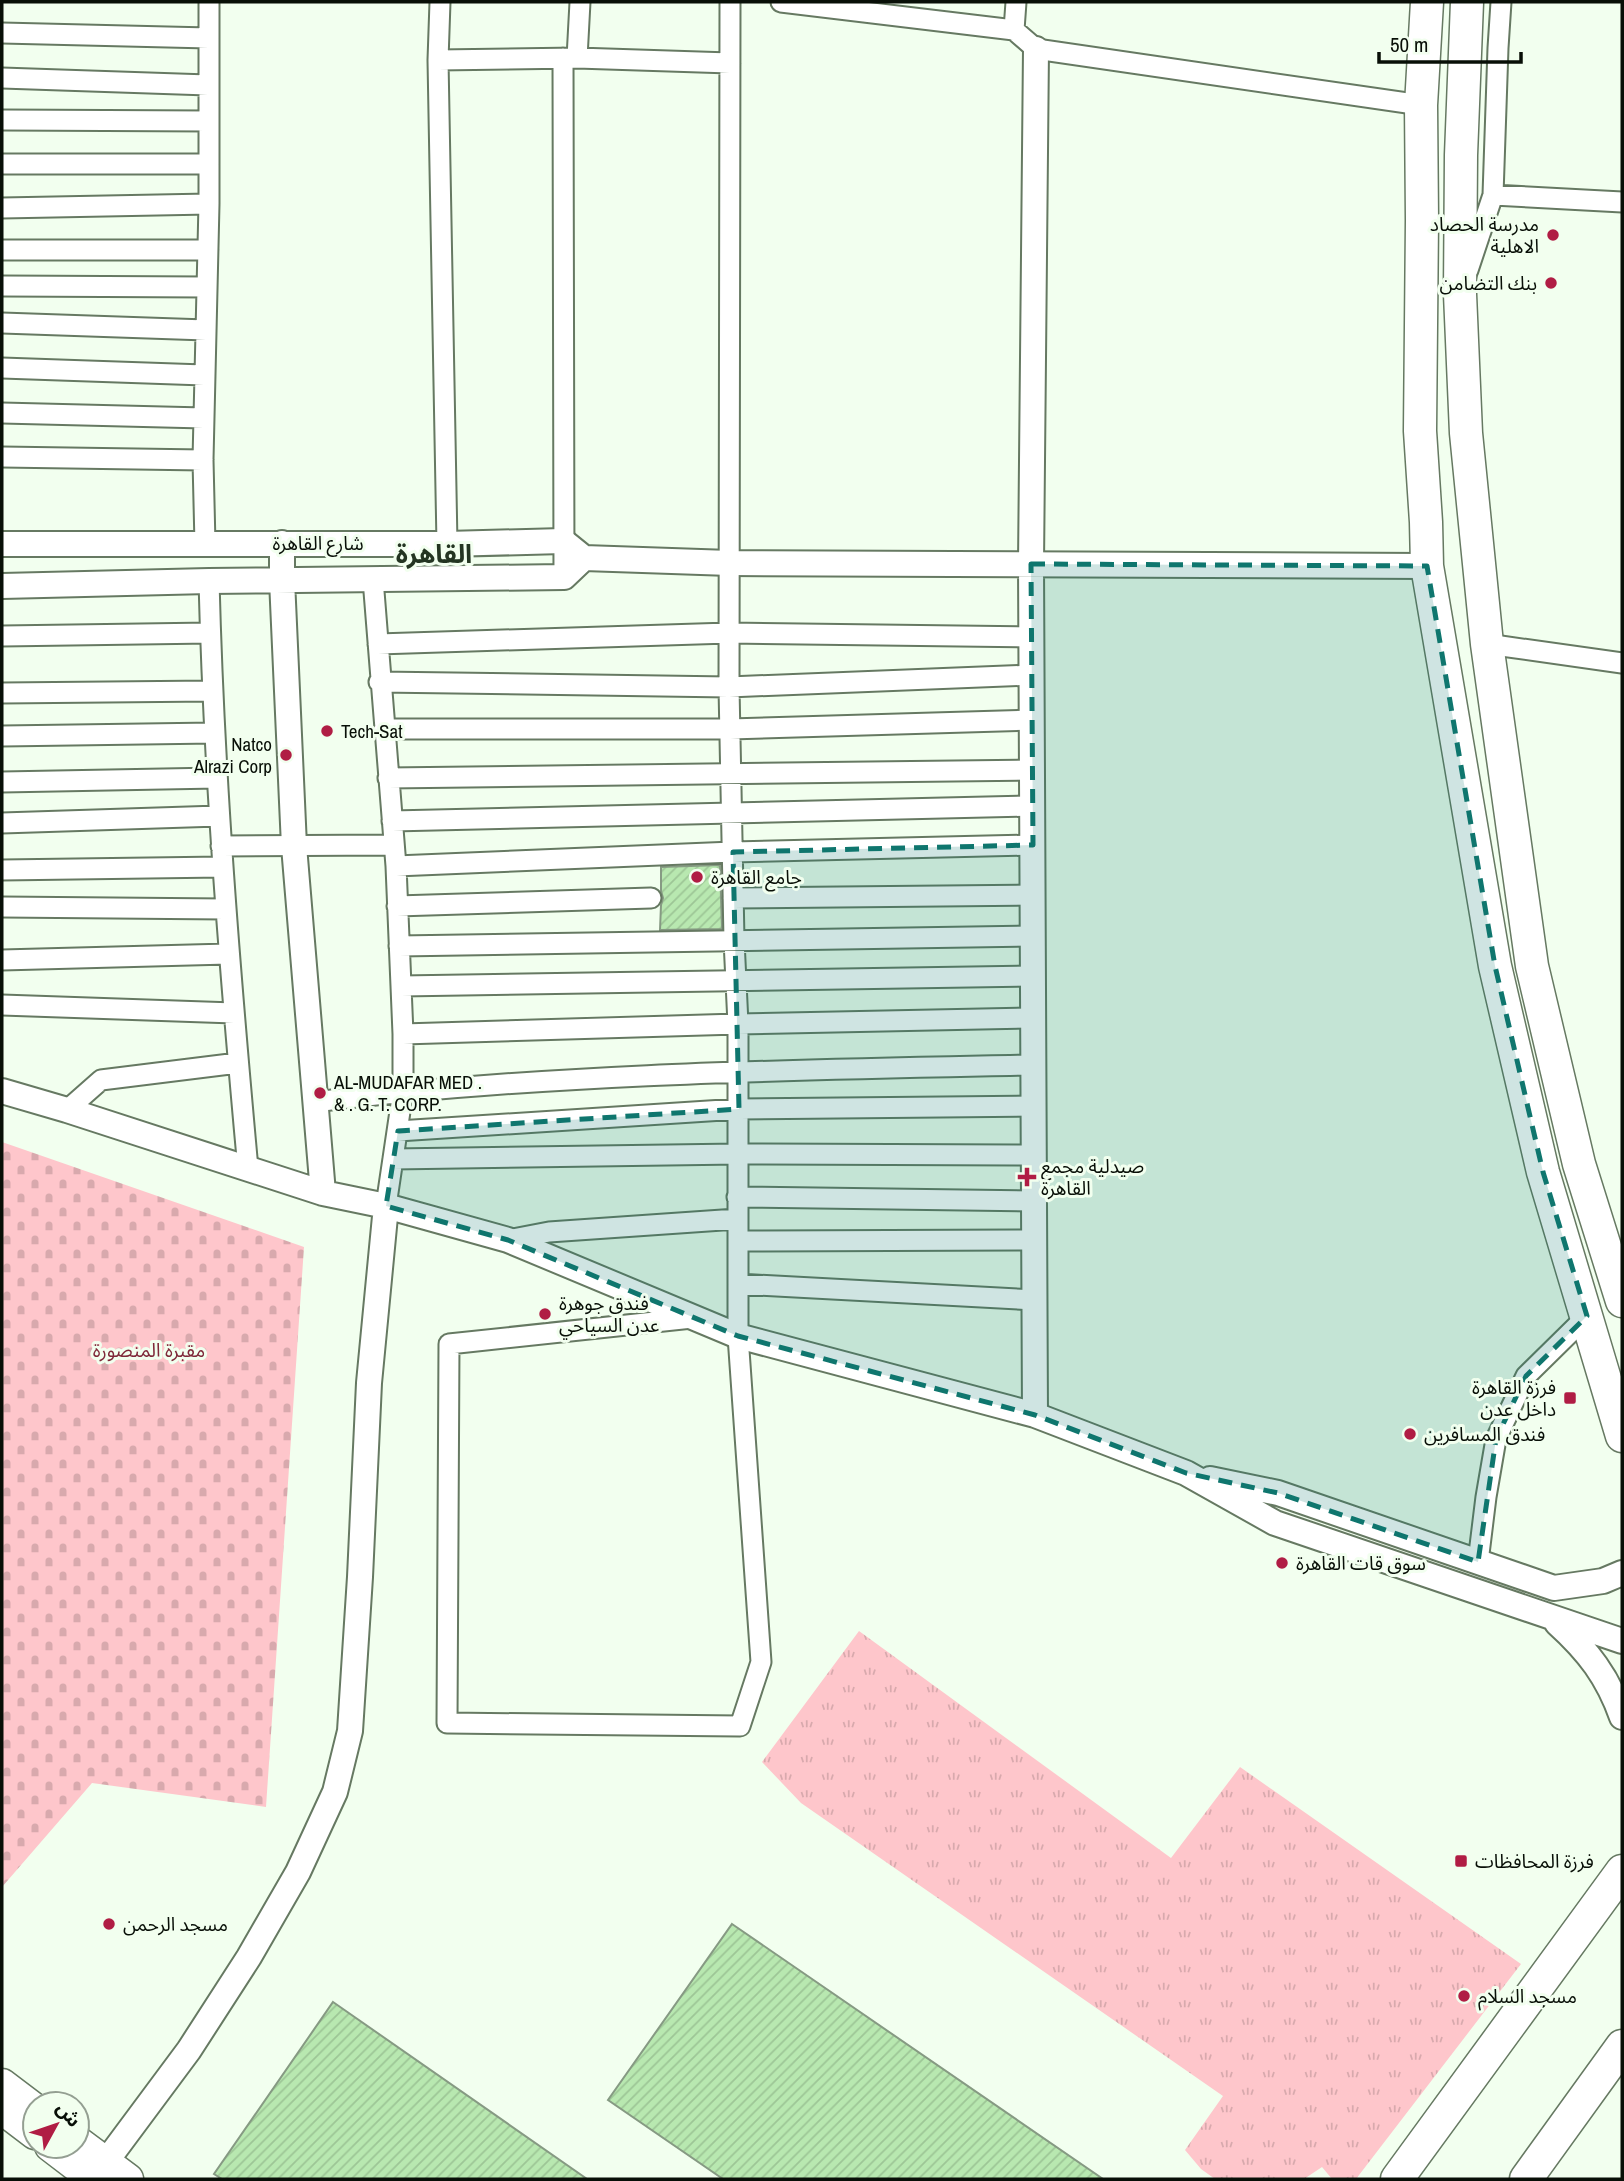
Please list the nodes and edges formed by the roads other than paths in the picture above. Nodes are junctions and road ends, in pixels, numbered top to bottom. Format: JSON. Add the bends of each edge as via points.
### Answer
{"nodes":[{"id":1,"x":209,"y":2,"type":"edge"},
{"id":2,"x":440,"y":2,"type":"edge"},
{"id":3,"x":580,"y":2,"type":"edge"},
{"id":4,"x":730,"y":2,"type":"edge"},
{"id":5,"x":781,"y":2,"type":"edge"},
{"id":6,"x":798,"y":2,"type":"edge"},
{"id":7,"x":1016,"y":2,"type":"edge"},
{"id":8,"x":1427,"y":2,"type":"edge"},
{"id":9,"x":1467,"y":2,"type":"edge"},
{"id":10,"x":1502,"y":2,"type":"edge"},
{"id":11,"x":1014,"y":30,"type":"junction"},
{"id":12,"x":2,"y":33,"type":"edge"},
{"id":13,"x":209,"y":38,"type":"junction"},
{"id":14,"x":1036,"y":49,"type":"junction"},
{"id":15,"x":570,"y":58,"type":"junction"},
{"id":16,"x":438,"y":60,"type":"junction"},
{"id":17,"x":730,"y":63,"type":"junction"},
{"id":18,"x":2,"y":78,"type":"edge"},
{"id":19,"x":208,"y":85,"type":"junction"},
{"id":20,"x":1421,"y":105,"type":"junction"},
{"id":21,"x":2,"y":120,"type":"edge"},
{"id":22,"x":209,"y":121,"type":"junction"},
{"id":23,"x":1442,"y":153,"type":"junction"},
{"id":24,"x":2,"y":164,"type":"edge"},
{"id":25,"x":209,"y":164,"type":"junction"},
{"id":26,"x":1493,"y":195,"type":"junction"},
{"id":27,"x":1622,"y":202,"type":"edge"},
{"id":28,"x":209,"y":205,"type":"junction"},
{"id":29,"x":2,"y":208,"type":"edge"},
{"id":30,"x":2,"y":250,"type":"edge"},
{"id":31,"x":208,"y":250,"type":"junction"},
{"id":32,"x":2,"y":286,"type":"edge"},
{"id":33,"x":207,"y":287,"type":"junction"},
{"id":34,"x":1460,"y":294,"type":"junction"},
{"id":35,"x":2,"y":323,"type":"edge"},
{"id":36,"x":206,"y":330,"type":"junction"},
{"id":37,"x":2,"y":368,"type":"edge"},
{"id":38,"x":204,"y":375,"type":"junction"},
{"id":39,"x":2,"y":413,"type":"edge"},
{"id":40,"x":204,"y":418,"type":"junction"},
{"id":41,"x":2,"y":457,"type":"edge"},
{"id":42,"x":203,"y":460,"type":"junction"},
{"id":43,"x":563,"y":541,"type":"junction"},
{"id":44,"x":282,"y":543,"type":"junction"},
{"id":45,"x":2,"y":544,"type":"edge"},
{"id":46,"x":205,"y":544,"type":"junction"},
{"id":47,"x":447,"y":544,"type":"junction"},
{"id":48,"x":584,"y":558,"type":"junction"},
{"id":49,"x":730,"y":563,"type":"junction"},
{"id":50,"x":1031,"y":564,"type":"junction"},
{"id":51,"x":1426,"y":566,"type":"junction"},
{"id":52,"x":564,"y":577,"type":"junction"},
{"id":53,"x":373,"y":579,"type":"junction"},
{"id":54,"x":282,"y":580,"type":"junction"},
{"id":55,"x":209,"y":581,"type":"junction"},
{"id":56,"x":2,"y":586,"type":"edge"},
{"id":57,"x":210,"y":633,"type":"junction"},
{"id":58,"x":729,"y":633,"type":"junction"},
{"id":59,"x":2,"y":636,"type":"edge"},
{"id":60,"x":1032,"y":637,"type":"junction"},
{"id":61,"x":378,"y":644,"type":"junction"},
{"id":62,"x":1487,"y":644,"type":"junction"},
{"id":63,"x":1622,"y":663,"type":"edge"},
{"id":64,"x":1032,"y":675,"type":"junction"},
{"id":65,"x":379,"y":682,"type":"junction"},
{"id":66,"x":729,"y":687,"type":"junction"},
{"id":67,"x":212,"y":691,"type":"junction"},
{"id":68,"x":2,"y":693,"type":"edge"},
{"id":69,"x":1032,"y":720,"type":"junction"},
{"id":70,"x":384,"y":729,"type":"junction"},
{"id":71,"x":730,"y":729,"type":"junction"},
{"id":72,"x":214,"y":733,"type":"junction"},
{"id":73,"x":2,"y":736,"type":"edge"},
{"id":74,"x":1032,"y":770,"type":"junction"},
{"id":75,"x":731,"y":773,"type":"junction"},
{"id":76,"x":217,"y":778,"type":"junction"},
{"id":77,"x":388,"y":778,"type":"junction"},
{"id":78,"x":2,"y":782,"type":"edge"},
{"id":79,"x":1032,"y":806,"type":"junction"},
{"id":80,"x":732,"y":812,"type":"junction"},
{"id":81,"x":219,"y":816,"type":"junction"},
{"id":82,"x":392,"y":821,"type":"junction"},
{"id":83,"x":2,"y":823,"type":"edge"},
{"id":84,"x":393,"y":845,"type":"junction"},
{"id":85,"x":1033,"y":845,"type":"junction"},
{"id":86,"x":221,"y":846,"type":"junction"},
{"id":87,"x":294,"y":846,"type":"junction"},
{"id":88,"x":733,"y":852,"type":"junction"},
{"id":89,"x":396,"y":866,"type":"junction"},
{"id":90,"x":222,"y":867,"type":"junction"},
{"id":91,"x":2,"y":870,"type":"edge"},
{"id":92,"x":1033,"y":895,"type":"junction"},
{"id":93,"x":652,"y":898,"type":"dead end"},
{"id":94,"x":733,"y":898,"type":"junction"},
{"id":95,"x":397,"y":906,"type":"junction"},
{"id":96,"x":2,"y":907,"type":"edge"},
{"id":97,"x":225,"y":909,"type":"junction"},
{"id":98,"x":1033,"y":936,"type":"junction"},
{"id":99,"x":734,"y":940,"type":"junction"},
{"id":100,"x":399,"y":946,"type":"junction"},
{"id":101,"x":228,"y":954,"type":"junction"},
{"id":102,"x":2,"y":960,"type":"edge"},
{"id":103,"x":1033,"y":976,"type":"junction"},
{"id":104,"x":736,"y":982,"type":"junction"},
{"id":105,"x":401,"y":986,"type":"junction"},
{"id":106,"x":2,"y":1005,"type":"edge"},
{"id":107,"x":234,"y":1013,"type":"junction"},
{"id":108,"x":1033,"y":1018,"type":"junction"},
{"id":109,"x":738,"y":1024,"type":"junction"},
{"id":110,"x":402,"y":1034,"type":"junction"},
{"id":111,"x":238,"y":1063,"type":"junction"},
{"id":112,"x":1033,"y":1065,"type":"junction"},
{"id":113,"x":739,"y":1071,"type":"junction"},
{"id":114,"x":2,"y":1091,"type":"edge"},
{"id":115,"x":403,"y":1091,"type":"junction"},
{"id":116,"x":315,"y":1102,"type":"junction"},
{"id":117,"x":1034,"y":1106,"type":"junction"},
{"id":118,"x":738,"y":1109,"type":"junction"},
{"id":119,"x":67,"y":1110,"type":"junction"},
{"id":120,"x":398,"y":1131,"type":"junction"},
{"id":121,"x":738,"y":1154,"type":"junction"},
{"id":122,"x":1034,"y":1155,"type":"junction"},
{"id":123,"x":393,"y":1159,"type":"junction"},
{"id":124,"x":248,"y":1169,"type":"junction"},
{"id":125,"x":323,"y":1194,"type":"junction"},
{"id":126,"x":737,"y":1197,"type":"junction"},
{"id":127,"x":1034,"y":1201,"type":"junction"},
{"id":128,"x":386,"y":1206,"type":"junction"},
{"id":129,"x":737,"y":1219,"type":"junction"},
{"id":130,"x":508,"y":1240,"type":"junction"},
{"id":131,"x":1034,"y":1240,"type":"junction"},
{"id":132,"x":737,"y":1241,"type":"junction"},
{"id":133,"x":738,"y":1284,"type":"junction"},
{"id":134,"x":1035,"y":1300,"type":"junction"},
{"id":135,"x":1622,"y":1301,"type":"edge"},
{"id":136,"x":1587,"y":1316,"type":"junction"},
{"id":137,"x":695,"y":1317,"type":"junction"},
{"id":138,"x":738,"y":1336,"type":"junction"},
{"id":139,"x":1035,"y":1415,"type":"junction"},
{"id":140,"x":1622,"y":1436,"type":"edge"},
{"id":141,"x":1186,"y":1473,"type":"junction"},
{"id":142,"x":1478,"y":1562,"type":"junction"},
{"id":143,"x":1622,"y":1573,"type":"edge"},
{"id":144,"x":1548,"y":1615,"type":"junction"},
{"id":145,"x":1622,"y":1641,"type":"edge"},
{"id":146,"x":1622,"y":1717,"type":"edge"},
{"id":147,"x":1622,"y":1871,"type":"edge"},
{"id":148,"x":1622,"y":2046,"type":"edge"},
{"id":149,"x":2,"y":2084,"type":"edge"},
{"id":150,"x":21,"y":2098,"type":"edge"},
{"id":151,"x":2,"y":2109,"type":"edge"},
{"id":152,"x":21,"y":2123,"type":"edge"},
{"id":153,"x":91,"y":2155,"type":"edge"},
{"id":154,"x":80,"y":2160,"type":"edge"},
{"id":155,"x":1409,"y":2171,"type":"edge"},
{"id":156,"x":109,"y":2174,"type":"edge"},
{"id":157,"x":1526,"y":2179,"type":"edge"}],
"edges":[{"from":1,"to":13,"type":"street"},
{"from":2,"to":16,"type":"street"},
{"from":3,"to":15,"type":"street"},
{"from":4,"to":17,"type":"street"},
{"from":5,"to":6,"type":"street"},
{"from":6,"to":11,"type":"street"},
{"from":7,"to":11,"type":"street"},
{"from":8,"to":20,"type":"highway"},
{"from":9,"to":23,"type":"highway"},
{"from":10,"to":26,"type":"street"},
{"from":11,"to":14,"type":"street"},
{"from":12,"to":13,"type":"street"},
{"from":13,"to":19,"type":"street"},
{"from":14,"to":20,"type":"street"},
{"from":14,"to":50,"type":"street"},
{"from":15,"to":16,"type":"street"},
{"from":15,"to":17,"type":"street"},
{"from":15,"to":43,"type":"street"},
{"from":16,"to":47,"type":"street"},
{"from":17,"to":49,"type":"street"},
{"from":18,"to":19,"type":"street"},
{"from":19,"to":22,"type":"street"},
{"from":20,"to":23,"type":"highway"},
{"from":21,"to":22,"type":"street"},
{"from":22,"to":25,"type":"street"},
{"from":23,"to":34,"type":"highway"},
{"from":23,"to":51,"type":"highway","via":[[1420,431]]},
{"from":24,"to":25,"type":"street"},
{"from":25,"to":28,"type":"street"},
{"from":26,"to":27,"type":"street"},
{"from":26,"to":34,"type":"street"},
{"from":28,"to":29,"type":"street"},
{"from":28,"to":31,"type":"street"},
{"from":30,"to":31,"type":"street"},
{"from":31,"to":33,"type":"street"},
{"from":32,"to":33,"type":"street"},
{"from":33,"to":36,"type":"street"},
{"from":34,"to":62,"type":"highway","via":[[1465,433]]},
{"from":35,"to":36,"type":"street"},
{"from":36,"to":38,"type":"street"},
{"from":37,"to":38,"type":"street"},
{"from":38,"to":40,"type":"street"},
{"from":39,"to":40,"type":"street"},
{"from":40,"to":42,"type":"street"},
{"from":41,"to":42,"type":"street"},
{"from":42,"to":46,"type":"street"},
{"from":43,"to":47,"type":"street","name":"شارع القاهرة"},
{"from":43,"to":48,"type":"street"},
{"from":43,"to":52,"type":"street"},
{"from":44,"to":46,"type":"street","name":"شارع القاهرة"},
{"from":44,"to":47,"type":"street","name":"شارع القاهرة"},
{"from":44,"to":54,"type":"street"},
{"from":45,"to":46,"type":"street","name":"شارع القاهرة"},
{"from":48,"to":49,"type":"street"},
{"from":48,"to":52,"type":"street"},
{"from":49,"to":50,"type":"street"},
{"from":49,"to":58,"type":"street"},
{"from":50,"to":51,"type":"street"},
{"from":50,"to":60,"type":"street"},
{"from":51,"to":136,"type":"highway","via":[[1494,966],[1543,1172]]},
{"from":52,"to":53,"type":"street","name":"شارع القاهرة"},
{"from":53,"to":54,"type":"street","name":"شارع القاهرة"},
{"from":53,"to":61,"type":"street"},
{"from":54,"to":55,"type":"street","name":"شارع القاهرة"},
{"from":54,"to":87,"type":"street"},
{"from":55,"to":56,"type":"street","name":"شارع القاهرة"},
{"from":55,"to":57,"type":"street"},
{"from":57,"to":59,"type":"street"},
{"from":57,"to":67,"type":"street"},
{"from":58,"to":60,"type":"street"},
{"from":58,"to":61,"type":"street"},
{"from":58,"to":66,"type":"street"},
{"from":60,"to":64,"type":"street"},
{"from":61,"to":65,"type":"street"},
{"from":62,"to":63,"type":"street"},
{"from":62,"to":135,"type":"highway","via":[[1532,966],[1579,1164]]},
{"from":64,"to":66,"type":"street"},
{"from":64,"to":69,"type":"street"},
{"from":65,"to":66,"type":"street"},
{"from":65,"to":70,"type":"street"},
{"from":66,"to":71,"type":"street"},
{"from":67,"to":68,"type":"street"},
{"from":67,"to":72,"type":"street"},
{"from":69,"to":71,"type":"street"},
{"from":69,"to":74,"type":"street"},
{"from":70,"to":71,"type":"street"},
{"from":70,"to":77,"type":"street"},
{"from":71,"to":75,"type":"street"},
{"from":72,"to":73,"type":"street"},
{"from":72,"to":76,"type":"street"},
{"from":74,"to":75,"type":"street"},
{"from":74,"to":79,"type":"street"},
{"from":75,"to":77,"type":"street"},
{"from":75,"to":80,"type":"street"},
{"from":76,"to":78,"type":"street"},
{"from":76,"to":81,"type":"street"},
{"from":77,"to":82,"type":"street"},
{"from":79,"to":80,"type":"street"},
{"from":79,"to":85,"type":"street"},
{"from":80,"to":82,"type":"street"},
{"from":80,"to":88,"type":"street"},
{"from":81,"to":83,"type":"street"},
{"from":81,"to":86,"type":"street"},
{"from":82,"to":84,"type":"street"},
{"from":84,"to":87,"type":"street"},
{"from":84,"to":89,"type":"street"},
{"from":85,"to":88,"type":"street"},
{"from":85,"to":92,"type":"street"},
{"from":86,"to":87,"type":"street"},
{"from":86,"to":90,"type":"street"},
{"from":87,"to":116,"type":"street"},
{"from":88,"to":89,"type":"street"},
{"from":88,"to":94,"type":"street"},
{"from":89,"to":95,"type":"street"},
{"from":90,"to":91,"type":"street"},
{"from":90,"to":97,"type":"street"},
{"from":92,"to":94,"type":"street"},
{"from":92,"to":98,"type":"street"},
{"from":93,"to":95,"type":"street"},
{"from":94,"to":99,"type":"street"},
{"from":95,"to":100,"type":"street"},
{"from":96,"to":97,"type":"street"},
{"from":97,"to":101,"type":"street"},
{"from":98,"to":99,"type":"street"},
{"from":98,"to":103,"type":"street"},
{"from":99,"to":100,"type":"street"},
{"from":99,"to":104,"type":"street"},
{"from":100,"to":105,"type":"street"},
{"from":101,"to":102,"type":"street"},
{"from":101,"to":107,"type":"street"},
{"from":103,"to":104,"type":"street"},
{"from":103,"to":108,"type":"street"},
{"from":104,"to":105,"type":"street"},
{"from":104,"to":109,"type":"street"},
{"from":105,"to":110,"type":"street"},
{"from":106,"to":107,"type":"street"},
{"from":107,"to":111,"type":"street"},
{"from":108,"to":109,"type":"street"},
{"from":108,"to":112,"type":"street"},
{"from":109,"to":110,"type":"street"},
{"from":109,"to":113,"type":"street"},
{"from":110,"to":115,"type":"street"},
{"from":111,"to":119,"type":"street","via":[[101,1080]]},
{"from":111,"to":124,"type":"street"},
{"from":112,"to":113,"type":"street"},
{"from":112,"to":117,"type":"street"},
{"from":113,"to":115,"type":"street"},
{"from":113,"to":118,"type":"street"},
{"from":114,"to":119,"type":"street"},
{"from":115,"to":116,"type":"street"},
{"from":115,"to":120,"type":"street"},
{"from":116,"to":125,"type":"street"},
{"from":117,"to":118,"type":"street"},
{"from":117,"to":122,"type":"street"},
{"from":118,"to":120,"type":"street"},
{"from":118,"to":121,"type":"street"},
{"from":119,"to":124,"type":"street"},
{"from":120,"to":123,"type":"street"},
{"from":121,"to":122,"type":"street"},
{"from":121,"to":123,"type":"street"},
{"from":121,"to":126,"type":"street"},
{"from":122,"to":127,"type":"street"},
{"from":123,"to":128,"type":"street"},
{"from":124,"to":125,"type":"street"},
{"from":125,"to":128,"type":"street"},
{"from":126,"to":127,"type":"street"},
{"from":126,"to":129,"type":"street"},
{"from":127,"to":131,"type":"street"},
{"from":128,"to":130,"type":"street"},
{"from":128,"to":156,"type":"street","via":[[369,1383],[351,1731],[335,1792],[298,1872],[249,1957]]},
{"from":129,"to":130,"type":"street","via":[[549,1232]]},
{"from":129,"to":132,"type":"street"},
{"from":130,"to":137,"type":"street"},
{"from":131,"to":132,"type":"street"},
{"from":131,"to":134,"type":"street"},
{"from":132,"to":133,"type":"street"},
{"from":133,"to":134,"type":"street"},
{"from":133,"to":138,"type":"street"},
{"from":134,"to":139,"type":"street"},
{"from":136,"to":140,"type":"highway"},
{"from":136,"to":142,"type":"street","via":[[1526,1376],[1496,1439]]},
{"from":137,"to":138,"type":"street"},
{"from":137,"to":138,"type":"street","via":[[449,1344],[447,1723],[740,1726],[761,1662]]},
{"from":138,"to":139,"type":"street"},
{"from":139,"to":141,"type":"street"},
{"from":141,"to":142,"type":"street","via":[[1278,1493]]},
{"from":141,"to":144,"type":"street","via":[[1275,1523]]},
{"from":142,"to":143,"type":"street","via":[[1553,1588],[1603,1581]]},
{"from":144,"to":145,"type":"street"},
{"from":144,"to":146,"type":"street","via":[[1600,1669]]},
{"from":147,"to":155,"type":"highway"},
{"from":148,"to":157,"type":"highway"},
{"from":149,"to":150,"type":"main road"},
{"from":151,"to":152,"type":"main road"},
{"from":153,"to":156,"type":"main road"},
{"from":154,"to":156,"type":"main road"}]}
